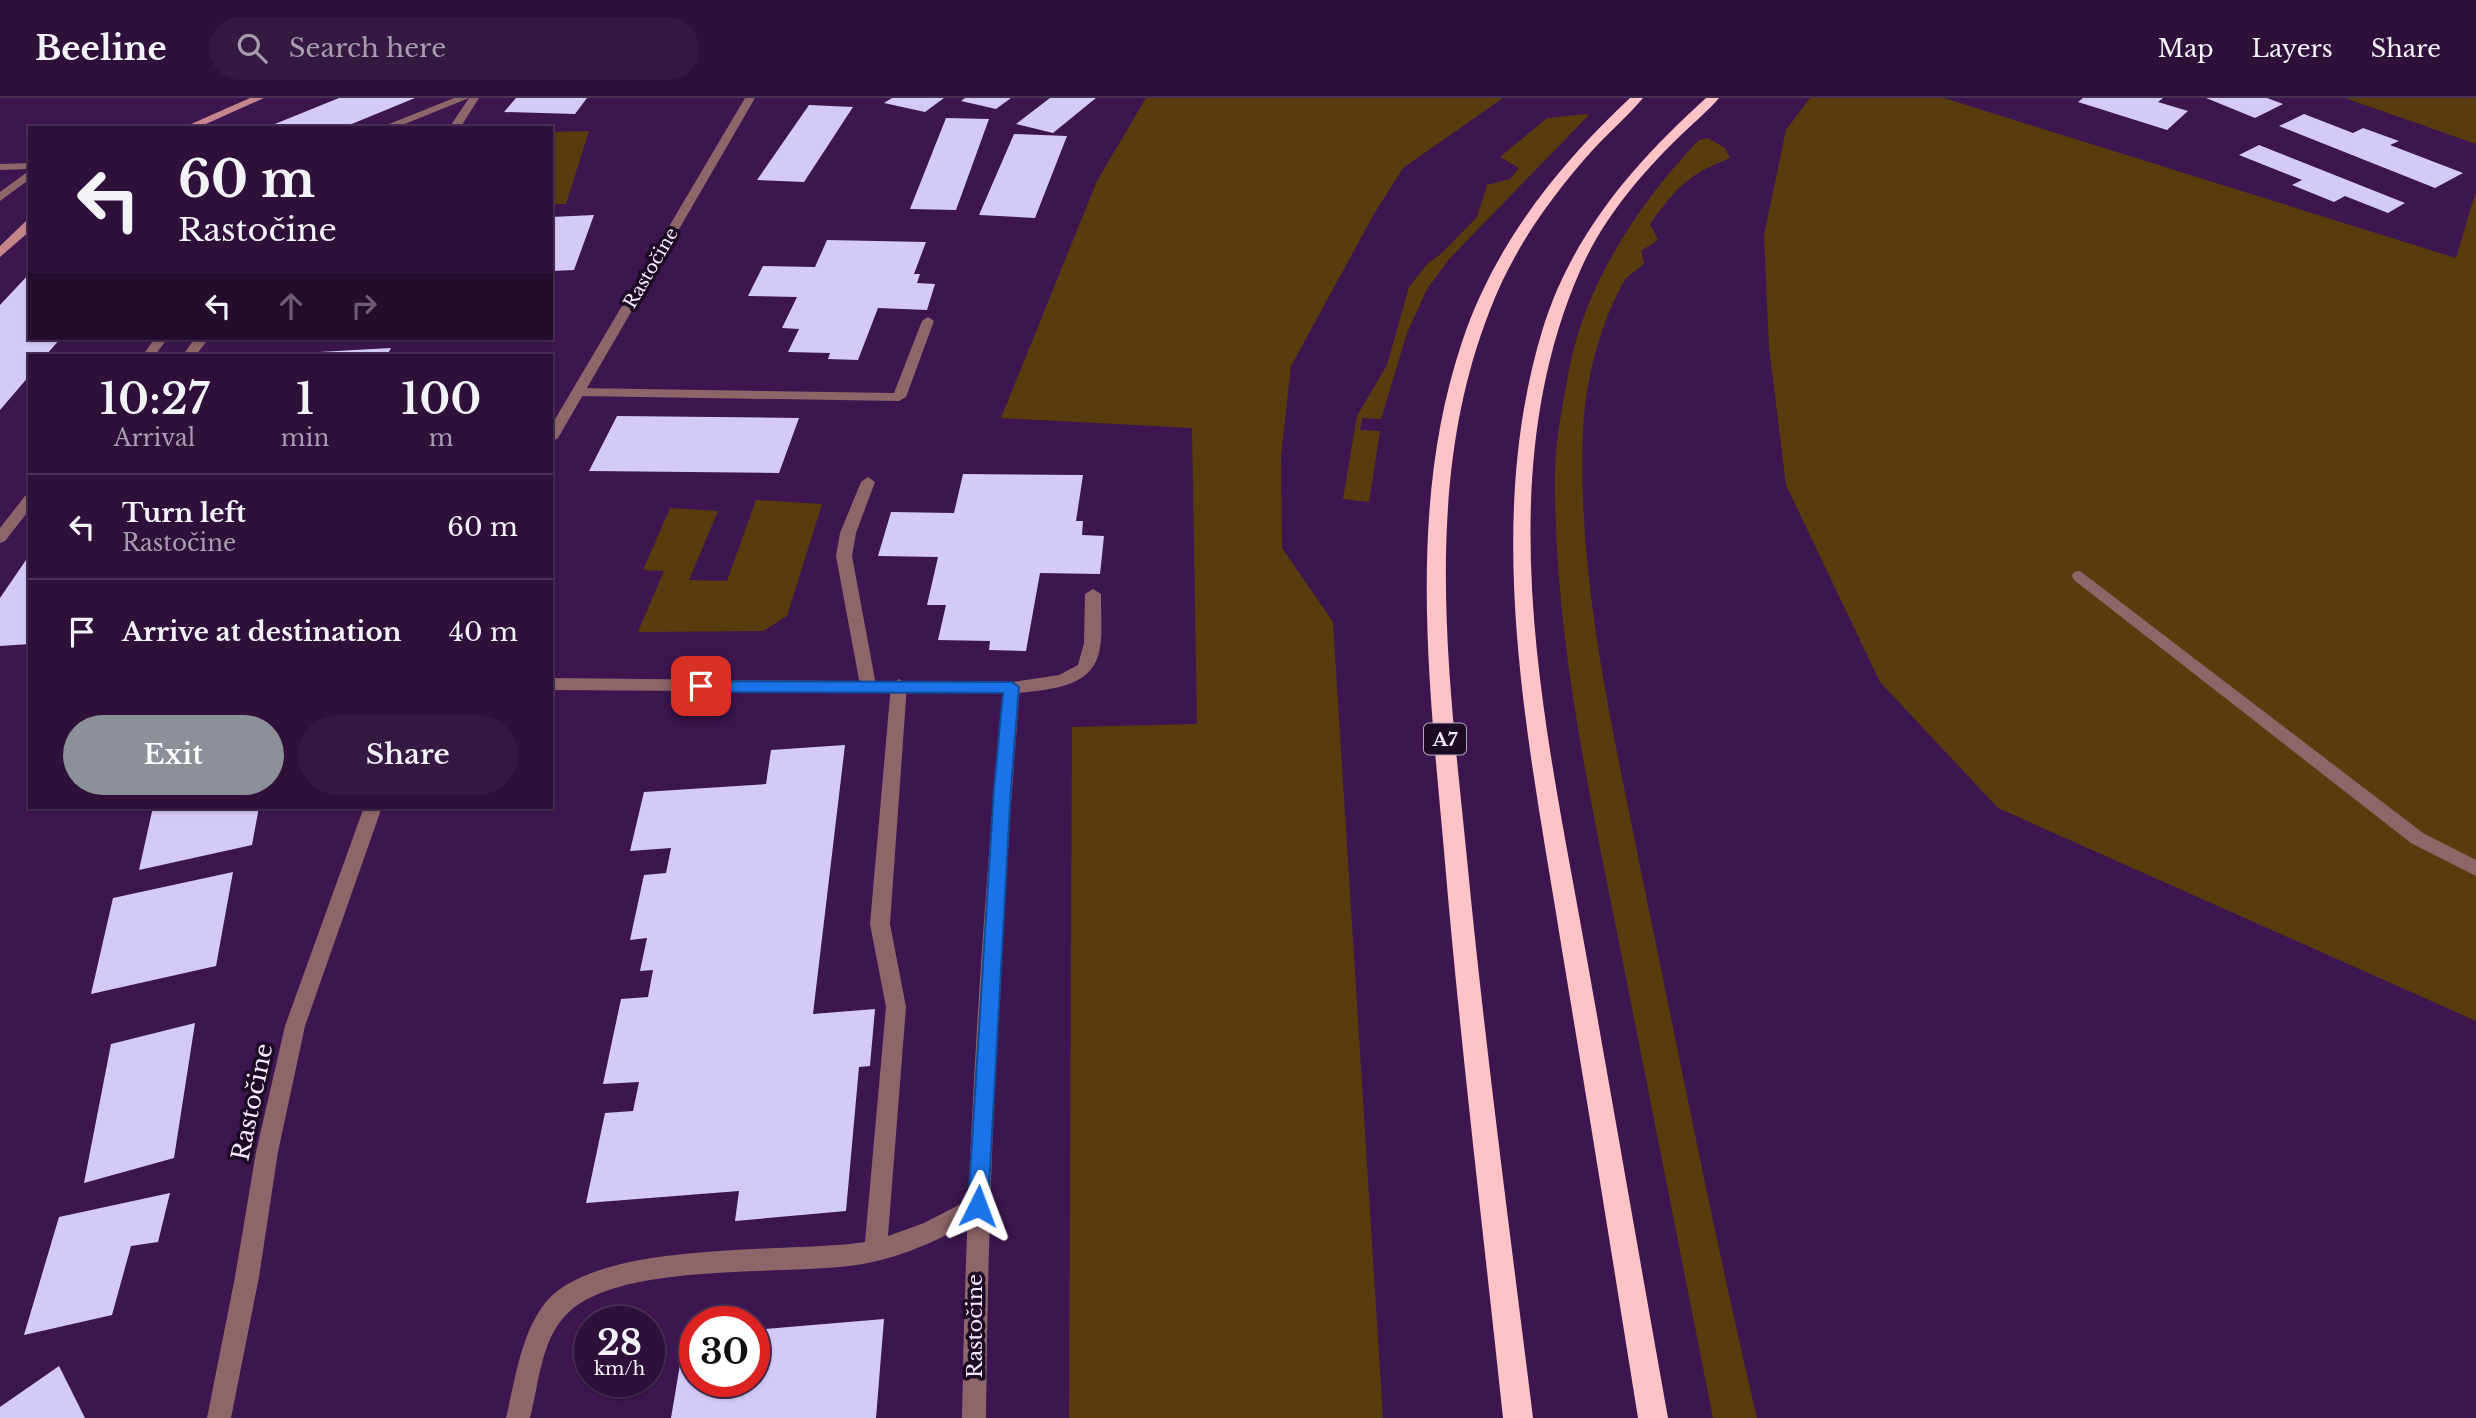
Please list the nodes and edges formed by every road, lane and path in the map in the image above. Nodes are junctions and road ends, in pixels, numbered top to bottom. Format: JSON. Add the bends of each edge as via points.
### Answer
{"nodes":[{"id":1,"x":259,"y":98,"type":"edge"},
{"id":2,"x":464,"y":98,"type":"edge"},
{"id":3,"x":474,"y":98,"type":"edge"},
{"id":4,"x":750,"y":98,"type":"edge"},
{"id":5,"x":1713,"y":98,"type":"edge"},
{"id":6,"x":1631,"y":104,"type":"edge"},
{"id":7,"x":192,"y":126,"type":"edge"},
{"id":8,"x":389,"y":126,"type":"edge"},
{"id":9,"x":455,"y":126,"type":"edge"},
{"id":10,"x":28,"y":166,"type":"edge"},
{"id":11,"x":0,"y":167,"type":"edge"},
{"id":12,"x":28,"y":175,"type":"edge"},
{"id":13,"x":0,"y":198,"type":"edge"},
{"id":14,"x":28,"y":226,"type":"edge"},
{"id":15,"x":0,"y":253,"type":"edge"},
{"id":16,"x":928,"y":321,"type":"dead end"},
{"id":17,"x":200,"y":340,"type":"edge"},
{"id":18,"x":190,"y":354,"type":"edge"},
{"id":19,"x":579,"y":392,"type":"junction"},
{"id":20,"x":553,"y":435,"type":"edge"},
{"id":21,"x":868,"y":482,"type":"dead end"},
{"id":22,"x":28,"y":502,"type":"edge"},
{"id":23,"x":0,"y":538,"type":"edge"},
{"id":24,"x":2080,"y":576,"type":"dead end"},
{"id":25,"x":1093,"y":594,"type":"dead end"},
{"id":26,"x":553,"y":684,"type":"edge"},
{"id":27,"x":868,"y":685,"type":"junction"},
{"id":28,"x":899,"y":685,"type":"junction"},
{"id":29,"x":1012,"y":687,"type":"junction"},
{"id":30,"x":372,"y":809,"type":"edge"},
{"id":31,"x":2476,"y":869,"type":"edge"},
{"id":32,"x":978,"y":1206,"type":"junction"},
{"id":33,"x":876,"y":1250,"type":"junction"},
{"id":34,"x":219,"y":1418,"type":"edge"},
{"id":35,"x":518,"y":1418,"type":"edge"},
{"id":36,"x":974,"y":1418,"type":"edge"},
{"id":37,"x":1518,"y":1418,"type":"edge"},
{"id":38,"x":1653,"y":1418,"type":"edge"}],
"edges":[{"from":1,"to":7,"type":"main road"},
{"from":2,"to":8,"type":"street"},
{"from":3,"to":9,"type":"street"},
{"from":4,"to":19,"type":"street","name":"Rastočine"},
{"from":5,"to":38,"type":"highway","via":[[1626,187],[1574,268],[1552,327],[1525,442],[1527,641],[1540,747]]},
{"from":6,"to":37,"type":"highway","number":"A7","via":[[1596,137],[1541,203],[1493,286],[1461,372],[1438,487],[1435,607],[1449,785]]},
{"from":10,"to":11,"type":"street"},
{"from":12,"to":13,"type":"street"},
{"from":14,"to":15,"type":"main road"},
{"from":16,"to":19,"type":"street","via":[[899,397]]},
{"from":17,"to":18,"type":"street"},
{"from":19,"to":20,"type":"street","name":"Rastočine"},
{"from":21,"to":27,"type":"street","via":[[844,555]]},
{"from":22,"to":23,"type":"street"},
{"from":24,"to":31,"type":"street","via":[[2417,838]]},
{"from":25,"to":29,"type":"street","via":[[1093,651],[1086,668],[1077,678],[1062,682]]},
{"from":26,"to":27,"type":"street"},
{"from":27,"to":28,"type":"street"},
{"from":28,"to":29,"type":"street"},
{"from":28,"to":33,"type":"street","via":[[880,924],[896,1007]]},
{"from":29,"to":32,"type":"street","name":"Rastočine"},
{"from":30,"to":34,"type":"street","name":"Rastočine","via":[[295,1026],[267,1152]]},
{"from":32,"to":33,"type":"street","via":[[940,1229]]},
{"from":32,"to":36,"type":"street","name":"Rastočine"},
{"from":33,"to":35,"type":"street","via":[[670,1267],[600,1281],[559,1305],[541,1336]]}]}
